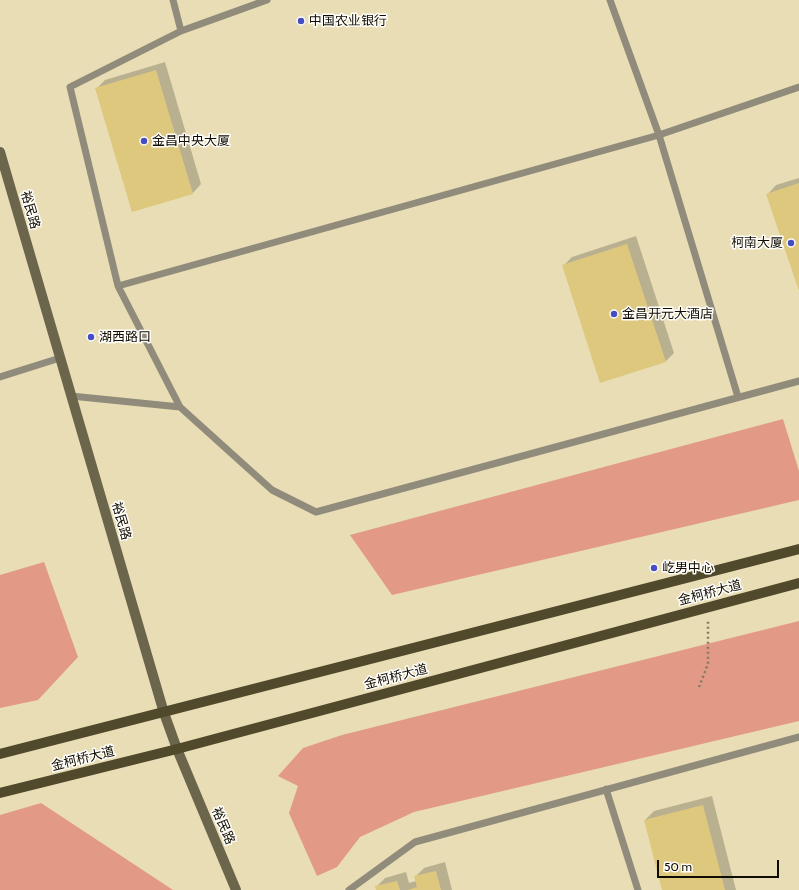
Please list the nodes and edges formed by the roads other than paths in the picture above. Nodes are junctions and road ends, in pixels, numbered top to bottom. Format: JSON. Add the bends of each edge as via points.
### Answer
{"nodes":[{"id":1,"x":173,"y":0,"type":"edge"},
{"id":2,"x":267,"y":0,"type":"edge"},
{"id":3,"x":610,"y":0,"type":"edge"},
{"id":4,"x":181,"y":31,"type":"junction"},
{"id":5,"x":799,"y":87,"type":"edge"},
{"id":6,"x":659,"y":135,"type":"junction"},
{"id":7,"x":0,"y":152,"type":"edge"},
{"id":8,"x":118,"y":286,"type":"junction"},
{"id":9,"x":60,"y":358,"type":"junction"},
{"id":10,"x":0,"y":378,"type":"edge"},
{"id":11,"x":799,"y":381,"type":"edge"},
{"id":12,"x":71,"y":396,"type":"junction"},
{"id":13,"x":738,"y":397,"type":"junction"},
{"id":14,"x":180,"y":407,"type":"junction"},
{"id":15,"x":799,"y":549,"type":"edge"},
{"id":16,"x":799,"y":583,"type":"edge"},
{"id":17,"x":164,"y":713,"type":"junction"},
{"id":18,"x":799,"y":737,"type":"edge"},
{"id":19,"x":177,"y":749,"type":"junction"},
{"id":20,"x":0,"y":754,"type":"edge"},
{"id":21,"x":606,"y":789,"type":"junction"},
{"id":22,"x":0,"y":793,"type":"edge"},
{"id":23,"x":236,"y":890,"type":"edge"},
{"id":24,"x":349,"y":890,"type":"edge"},
{"id":25,"x":638,"y":890,"type":"edge"}],
"edges":[{"from":1,"to":4,"type":"lane"},
{"from":2,"to":4,"type":"lane"},
{"from":3,"to":6,"type":"lane"},
{"from":4,"to":8,"type":"lane","via":[[70,87]]},
{"from":5,"to":6,"type":"lane"},
{"from":6,"to":8,"type":"lane"},
{"from":6,"to":13,"type":"lane"},
{"from":7,"to":9,"type":"street","name":"裕民路"},
{"from":8,"to":14,"type":"lane"},
{"from":9,"to":10,"type":"lane"},
{"from":9,"to":12,"type":"street","name":"裕民路"},
{"from":11,"to":13,"type":"lane"},
{"from":12,"to":14,"type":"lane"},
{"from":12,"to":17,"type":"street","name":"裕民路"},
{"from":13,"to":14,"type":"lane","via":[[316,512],[272,490]]},
{"from":15,"to":17,"type":"main road","name":"金柯桥大道"},
{"from":16,"to":19,"type":"main road","name":"金柯桥大道"},
{"from":17,"to":19,"type":"street","name":"裕民路"},
{"from":17,"to":20,"type":"main road","name":"金柯桥大道"},
{"from":18,"to":21,"type":"lane"},
{"from":19,"to":22,"type":"main road","name":"金柯桥大道"},
{"from":19,"to":23,"type":"street","name":"裕民路"},
{"from":21,"to":24,"type":"lane","via":[[415,842]]},
{"from":21,"to":25,"type":"lane"}]}
